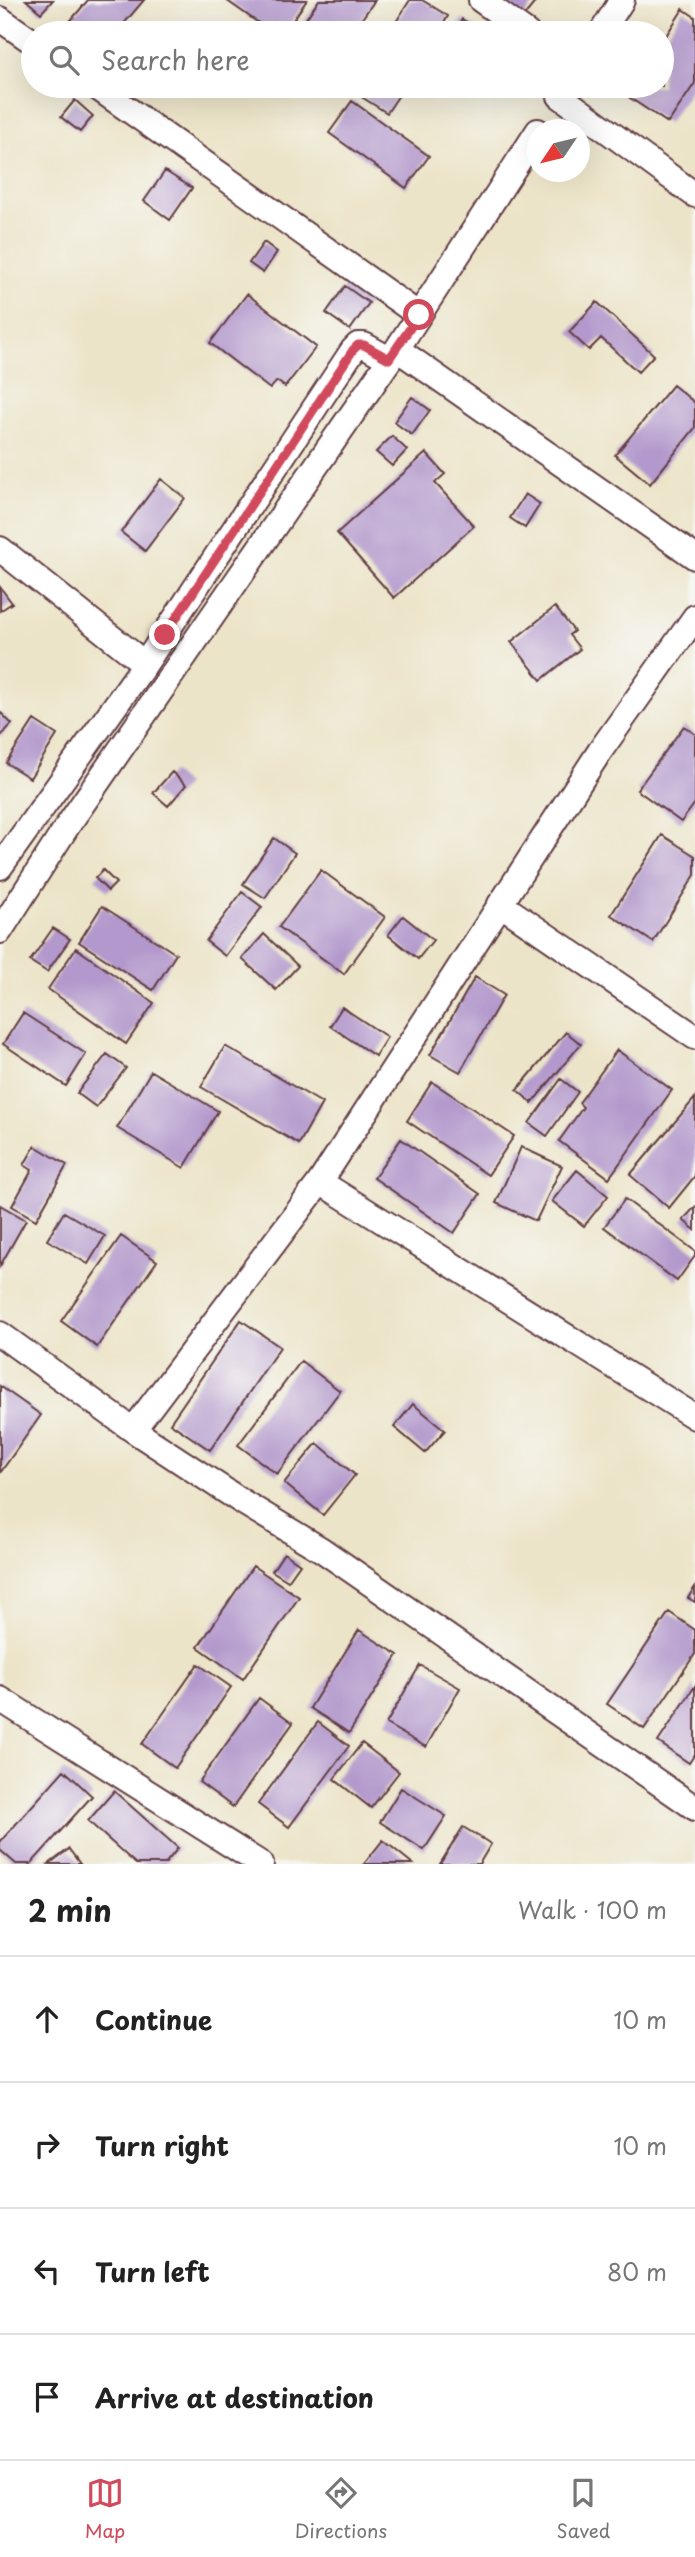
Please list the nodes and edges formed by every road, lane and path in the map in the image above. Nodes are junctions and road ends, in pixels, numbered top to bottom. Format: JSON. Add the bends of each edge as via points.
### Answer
{"nodes":[{"id":1,"x":481,"y":0,"type":"edge"},
{"id":2,"x":622,"y":0,"type":"edge"},
{"id":3,"x":0,"y":19,"type":"edge"},
{"id":4,"x":510,"y":21,"type":"edge"},
{"id":5,"x":609,"y":21,"type":"edge"},
{"id":6,"x":21,"y":34,"type":"edge"},
{"id":7,"x":112,"y":98,"type":"edge"},
{"id":8,"x":559,"y":98,"type":"edge"},
{"id":9,"x":572,"y":98,"type":"edge"},
{"id":10,"x":545,"y":119,"type":"edge"},
{"id":11,"x":527,"y":147,"type":"edge"},
{"id":12,"x":695,"y":195,"type":"edge"},
{"id":13,"x":419,"y":315,"type":"junction"},
{"id":14,"x":393,"y":354,"type":"junction"},
{"id":15,"x":0,"y":549,"type":"edge"},
{"id":16,"x":695,"y":557,"type":"edge"},
{"id":17,"x":695,"y":617,"type":"edge"},
{"id":18,"x":145,"y":664,"type":"junction"},
{"id":19,"x":0,"y":867,"type":"edge"},
{"id":20,"x":500,"y":904,"type":"junction"},
{"id":21,"x":0,"y":931,"type":"edge"},
{"id":22,"x":695,"y":1037,"type":"edge"},
{"id":23,"x":320,"y":1182,"type":"junction"},
{"id":24,"x":0,"y":1334,"type":"edge"},
{"id":25,"x":695,"y":1417,"type":"edge"},
{"id":26,"x":133,"y":1430,"type":"junction"},
{"id":27,"x":0,"y":1699,"type":"edge"},
{"id":28,"x":695,"y":1808,"type":"edge"},
{"id":29,"x":261,"y":1864,"type":"edge"}],
"edges":[{"from":1,"to":4,"type":"street"},
{"from":2,"to":5,"type":"street"},
{"from":3,"to":6,"type":"street"},
{"from":7,"to":13,"type":"street"},
{"from":8,"to":10,"type":"street"},
{"from":9,"to":12,"type":"street"},
{"from":11,"to":13,"type":"street"},
{"from":13,"to":14,"type":"street"},
{"from":14,"to":16,"type":"street"},
{"from":14,"to":18,"type":"street","via":[[364,345],[353,350]]},
{"from":14,"to":21,"type":"street"},
{"from":15,"to":18,"type":"street"},
{"from":17,"to":20,"type":"street"},
{"from":18,"to":19,"type":"street"},
{"from":20,"to":22,"type":"street"},
{"from":20,"to":23,"type":"street"},
{"from":23,"to":25,"type":"street"},
{"from":23,"to":26,"type":"street"},
{"from":24,"to":26,"type":"street"},
{"from":26,"to":28,"type":"street","via":[[323,1549]]},
{"from":27,"to":29,"type":"street"}]}
